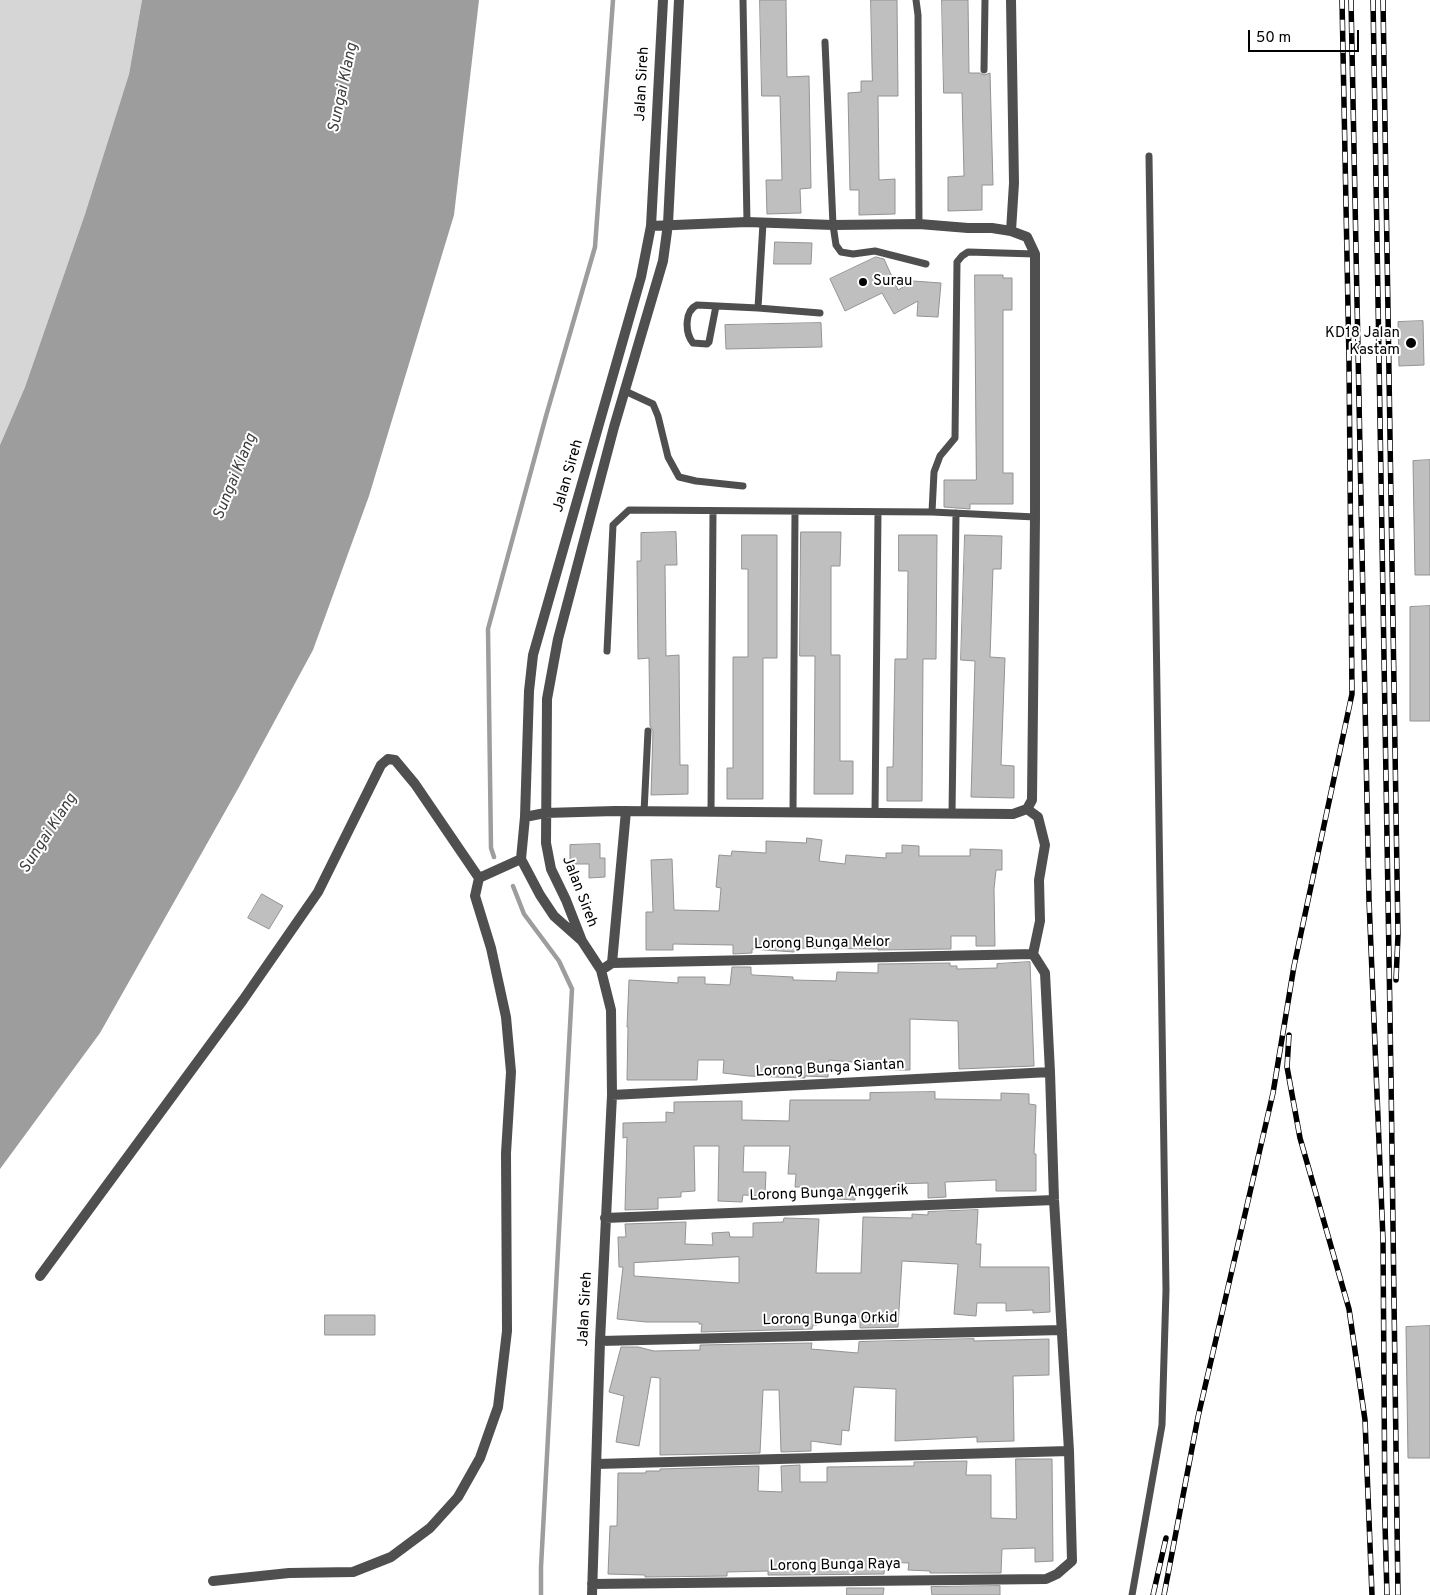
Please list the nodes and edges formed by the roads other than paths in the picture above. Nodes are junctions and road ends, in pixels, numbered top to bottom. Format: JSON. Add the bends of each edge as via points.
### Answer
{"nodes":[{"id":1,"x":663,"y":0,"type":"edge"},
{"id":2,"x":680,"y":0,"type":"edge"},
{"id":3,"x":742,"y":0,"type":"edge"},
{"id":4,"x":916,"y":0,"type":"edge"},
{"id":5,"x":985,"y":0,"type":"edge"},
{"id":6,"x":1011,"y":0,"type":"edge"},
{"id":7,"x":825,"y":42,"type":"dead end"},
{"id":8,"x":984,"y":70,"type":"dead end"},
{"id":9,"x":1149,"y":156,"type":"dead end"},
{"id":10,"x":747,"y":222,"type":"junction"},
{"id":11,"x":763,"y":222,"type":"junction"},
{"id":12,"x":668,"y":224,"type":"junction"},
{"id":13,"x":919,"y":224,"type":"junction"},
{"id":14,"x":833,"y":225,"type":"junction"},
{"id":15,"x":651,"y":226,"type":"junction"},
{"id":16,"x":1011,"y":231,"type":"junction"},
{"id":17,"x":1036,"y":254,"type":"junction"},
{"id":18,"x":926,"y":264,"type":"dead end"},
{"id":19,"x":716,"y":306,"type":"junction"},
{"id":20,"x":758,"y":308,"type":"junction"},
{"id":21,"x":820,"y":313,"type":"dead end"},
{"id":22,"x":625,"y":391,"type":"junction"},
{"id":23,"x":743,"y":486,"type":"dead end"},
{"id":24,"x":713,"y":511,"type":"junction"},
{"id":25,"x":795,"y":512,"type":"junction"},
{"id":26,"x":878,"y":512,"type":"junction"},
{"id":27,"x":932,"y":512,"type":"junction"},
{"id":28,"x":956,"y":513,"type":"junction"},
{"id":29,"x":1035,"y":516,"type":"junction"},
{"id":30,"x":607,"y":651,"type":"dead end"},
{"id":31,"x":648,"y":731,"type":"dead end"},
{"id":32,"x":1027,"y":809,"type":"junction"},
{"id":33,"x":626,"y":811,"type":"junction"},
{"id":34,"x":644,"y":812,"type":"junction"},
{"id":35,"x":711,"y":812,"type":"junction"},
{"id":36,"x":545,"y":813,"type":"junction"},
{"id":37,"x":793,"y":813,"type":"junction"},
{"id":38,"x":875,"y":813,"type":"junction"},
{"id":39,"x":952,"y":814,"type":"junction"},
{"id":40,"x":525,"y":817,"type":"junction"},
{"id":41,"x":521,"y":859,"type":"junction"},
{"id":42,"x":479,"y":878,"type":"junction"},
{"id":43,"x":582,"y":941,"type":"junction"},
{"id":44,"x":1033,"y":954,"type":"junction"},
{"id":45,"x":612,"y":964,"type":"junction"},
{"id":46,"x":601,"y":970,"type":"junction"},
{"id":47,"x":1050,"y":1072,"type":"junction"},
{"id":48,"x":612,"y":1095,"type":"junction"},
{"id":49,"x":1054,"y":1200,"type":"junction"},
{"id":50,"x":605,"y":1218,"type":"junction"},
{"id":51,"x":40,"y":1276,"type":"dead end"},
{"id":52,"x":1062,"y":1330,"type":"junction"},
{"id":53,"x":600,"y":1341,"type":"junction"},
{"id":54,"x":1069,"y":1451,"type":"junction"},
{"id":55,"x":597,"y":1464,"type":"junction"},
{"id":56,"x":212,"y":1581,"type":"dead end"},
{"id":57,"x":592,"y":1584,"type":"junction"},
{"id":58,"x":592,"y":1595,"type":"edge"},
{"id":59,"x":1132,"y":1595,"type":"edge"}],
"edges":[{"from":1,"to":15,"type":"street","name":"Jalan Sireh"},
{"from":2,"to":12,"type":"street","name":"Jalan Sireh"},
{"from":3,"to":10,"type":"lane"},
{"from":4,"to":13,"type":"lane"},
{"from":5,"to":8,"type":"lane"},
{"from":6,"to":16,"type":"street","via":[[1014,183]]},
{"from":7,"to":14,"type":"lane"},
{"from":9,"to":59,"type":"lane","via":[[1166,1290],[1162,1424]]},
{"from":10,"to":11,"type":"street"},
{"from":10,"to":12,"type":"street"},
{"from":11,"to":14,"type":"street"},
{"from":11,"to":20,"type":"lane"},
{"from":12,"to":15,"type":"street"},
{"from":12,"to":22,"type":"street","name":"Jalan Sireh","via":[[663,261]]},
{"from":13,"to":14,"type":"street"},
{"from":13,"to":16,"type":"street"},
{"from":14,"to":18,"type":"lane","via":[[836,245],[841,252],[875,251]]},
{"from":15,"to":40,"type":"street","name":"Jalan Sireh","via":[[641,277],[534,655],[527,724]]},
{"from":16,"to":17,"type":"street","via":[[1027,237]]},
{"from":17,"to":27,"type":"lane","via":[[968,252],[958,262],[955,438],[940,456],[934,472]]},
{"from":17,"to":29,"type":"street"},
{"from":19,"to":19,"type":"lane","via":[[697,305],[689,311],[687,332],[692,343],[709,342]]},
{"from":19,"to":20,"type":"lane"},
{"from":20,"to":21,"type":"lane"},
{"from":22,"to":23,"type":"lane","via":[[653,404],[668,457],[679,477]]},
{"from":22,"to":36,"type":"street","name":"Jalan Sireh","via":[[552,668],[547,699]]},
{"from":24,"to":25,"type":"lane"},
{"from":24,"to":30,"type":"lane","via":[[629,510],[613,525]]},
{"from":24,"to":35,"type":"lane"},
{"from":25,"to":26,"type":"lane"},
{"from":25,"to":37,"type":"lane"},
{"from":26,"to":27,"type":"lane"},
{"from":26,"to":38,"type":"lane"},
{"from":27,"to":28,"type":"lane"},
{"from":28,"to":29,"type":"lane"},
{"from":28,"to":39,"type":"lane"},
{"from":29,"to":32,"type":"street","via":[[1032,800]]},
{"from":31,"to":34,"type":"lane"},
{"from":32,"to":39,"type":"street","via":[[1013,814]]},
{"from":32,"to":44,"type":"street","via":[[1038,817],[1045,845],[1039,880],[1040,922]]},
{"from":33,"to":34,"type":"street"},
{"from":33,"to":36,"type":"street"},
{"from":33,"to":45,"type":"street"},
{"from":34,"to":35,"type":"street"},
{"from":35,"to":37,"type":"street"},
{"from":36,"to":40,"type":"street"},
{"from":36,"to":43,"type":"street","name":"Jalan Sireh","via":[[546,843],[552,869]]},
{"from":37,"to":38,"type":"street"},
{"from":38,"to":39,"type":"street"},
{"from":40,"to":41,"type":"street","name":"Jalan Sireh"},
{"from":41,"to":42,"type":"street"},
{"from":41,"to":43,"type":"street","name":"Jalan Sireh","via":[[554,916]]},
{"from":42,"to":51,"type":"street","via":[[415,784],[395,760],[388,759],[381,765],[318,892],[243,1000]]},
{"from":42,"to":56,"type":"street","via":[[475,896],[491,948],[506,1017],[511,1072],[506,1153],[507,1331],[498,1407],[480,1458],[458,1497],[430,1528],[391,1557],[353,1572],[289,1573]]},
{"from":43,"to":46,"type":"street","name":"Jalan Sireh"},
{"from":44,"to":45,"type":"street","name":"Lorong Bunga Melor"},
{"from":44,"to":47,"type":"street","via":[[1045,973]]},
{"from":45,"to":46,"type":"street"},
{"from":46,"to":48,"type":"street","name":"Jalan Sireh","via":[[611,1010]]},
{"from":47,"to":48,"type":"street","name":"Lorong Bunga Siantan"},
{"from":47,"to":49,"type":"street"},
{"from":48,"to":50,"type":"street","name":"Jalan Sireh"},
{"from":49,"to":50,"type":"street","name":"Lorong Bunga Anggerik"},
{"from":49,"to":52,"type":"street"},
{"from":50,"to":53,"type":"street","name":"Jalan Sireh"},
{"from":52,"to":53,"type":"street","name":"Lorong Bunga Orkid"},
{"from":52,"to":54,"type":"street"},
{"from":53,"to":55,"type":"street","name":"Jalan Sireh"},
{"from":54,"to":55,"type":"street"},
{"from":54,"to":57,"type":"street","name":"Lorong Bunga Raya","via":[[1072,1561],[1046,1579]]},
{"from":55,"to":57,"type":"street","name":"Jalan Sireh"},
{"from":57,"to":58,"type":"street","name":"Jalan Sireh"}]}
